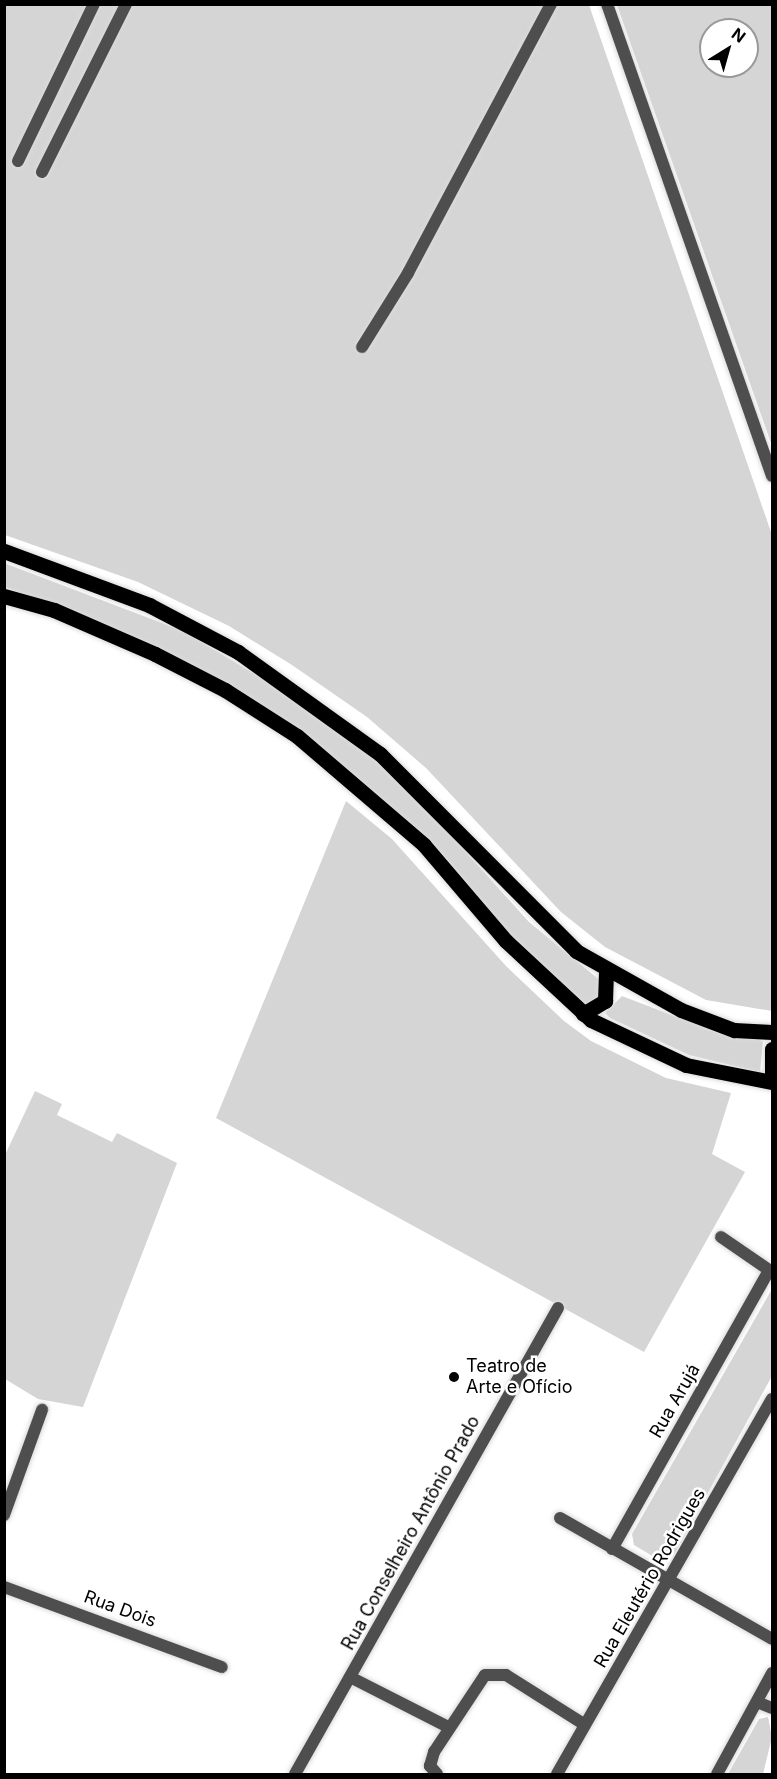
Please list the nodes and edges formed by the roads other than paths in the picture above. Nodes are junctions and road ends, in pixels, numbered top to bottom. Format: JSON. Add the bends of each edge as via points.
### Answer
{"nodes":[{"id":1,"x":94,"y":4,"type":"edge"},
{"id":2,"x":126,"y":4,"type":"edge"},
{"id":3,"x":551,"y":4,"type":"edge"},
{"id":4,"x":608,"y":4,"type":"edge"},
{"id":5,"x":18,"y":161,"type":"dead end"},
{"id":6,"x":42,"y":172,"type":"dead end"},
{"id":7,"x":362,"y":347,"type":"dead end"},
{"id":8,"x":772,"y":476,"type":"edge"},
{"id":9,"x":4,"y":551,"type":"edge"},
{"id":10,"x":4,"y":596,"type":"edge"},
{"id":11,"x":606,"y":972,"type":"junction"},
{"id":12,"x":583,"y":1014,"type":"junction"},
{"id":13,"x":772,"y":1032,"type":"edge"},
{"id":14,"x":772,"y":1049,"type":"edge"},
{"id":15,"x":772,"y":1073,"type":"edge"},
{"id":16,"x":772,"y":1082,"type":"edge"},
{"id":17,"x":721,"y":1237,"type":"dead end"},
{"id":18,"x":771,"y":1271,"type":"edge"},
{"id":19,"x":558,"y":1308,"type":"dead end"},
{"id":20,"x":772,"y":1400,"type":"edge"},
{"id":21,"x":42,"y":1410,"type":"dead end"},
{"id":22,"x":4,"y":1515,"type":"edge"},
{"id":23,"x":560,"y":1518,"type":"dead end"},
{"id":24,"x":612,"y":1549,"type":"junction"},
{"id":25,"x":670,"y":1583,"type":"junction"},
{"id":26,"x":4,"y":1587,"type":"edge"},
{"id":27,"x":772,"y":1639,"type":"edge"},
{"id":28,"x":222,"y":1667,"type":"dead end"},
{"id":29,"x":772,"y":1672,"type":"edge"},
{"id":30,"x":350,"y":1677,"type":"junction"},
{"id":31,"x":756,"y":1702,"type":"junction"},
{"id":32,"x":772,"y":1708,"type":"edge"},
{"id":33,"x":585,"y":1725,"type":"junction"},
{"id":34,"x":448,"y":1727,"type":"junction"},
{"id":35,"x":295,"y":1774,"type":"edge"},
{"id":36,"x":437,"y":1774,"type":"edge"},
{"id":37,"x":557,"y":1774,"type":"edge"},
{"id":38,"x":717,"y":1774,"type":"edge"}],
"edges":[{"from":1,"to":5,"type":"street"},
{"from":2,"to":6,"type":"street"},
{"from":3,"to":7,"type":"street","via":[[408,273]]},
{"from":4,"to":8,"type":"street"},
{"from":9,"to":11,"type":"main road","via":[[149,605],[298,692],[403,775],[528,908]]},
{"from":10,"to":12,"type":"main road","via":[[54,610],[155,654],[225,690],[297,736],[424,845],[506,941]]},
{"from":11,"to":12,"type":"main road","via":[[610,987],[605,1001]]},
{"from":11,"to":13,"type":"main road","via":[[711,1022],[734,1030]]},
{"from":12,"to":16,"type":"main road","via":[[622,1038],[686,1065]]},
{"from":14,"to":15,"type":"main road"},
{"from":17,"to":18,"type":"street"},
{"from":18,"to":24,"type":"street","name":"Rua Arujá"},
{"from":19,"to":30,"type":"street","name":"Rua Conselheiro Antônio Prado"},
{"from":20,"to":25,"type":"street","name":"Rua Eleutério Rodrigues"},
{"from":21,"to":22,"type":"street"},
{"from":23,"to":24,"type":"street"},
{"from":24,"to":25,"type":"street"},
{"from":25,"to":27,"type":"street"},
{"from":25,"to":33,"type":"street","name":"Rua Eleutério Rodrigues"},
{"from":26,"to":28,"type":"street","name":"Rua Dois"},
{"from":29,"to":31,"type":"street"},
{"from":30,"to":34,"type":"street"},
{"from":30,"to":35,"type":"street","name":"Rua Conselheiro Antônio Prado"},
{"from":31,"to":32,"type":"street"},
{"from":31,"to":38,"type":"street"},
{"from":33,"to":34,"type":"street","via":[[499,1672],[480,1676]]},
{"from":33,"to":37,"type":"street","name":"Rua Eleutério Rodrigues"},
{"from":34,"to":36,"type":"street","via":[[431,1760]]}]}
